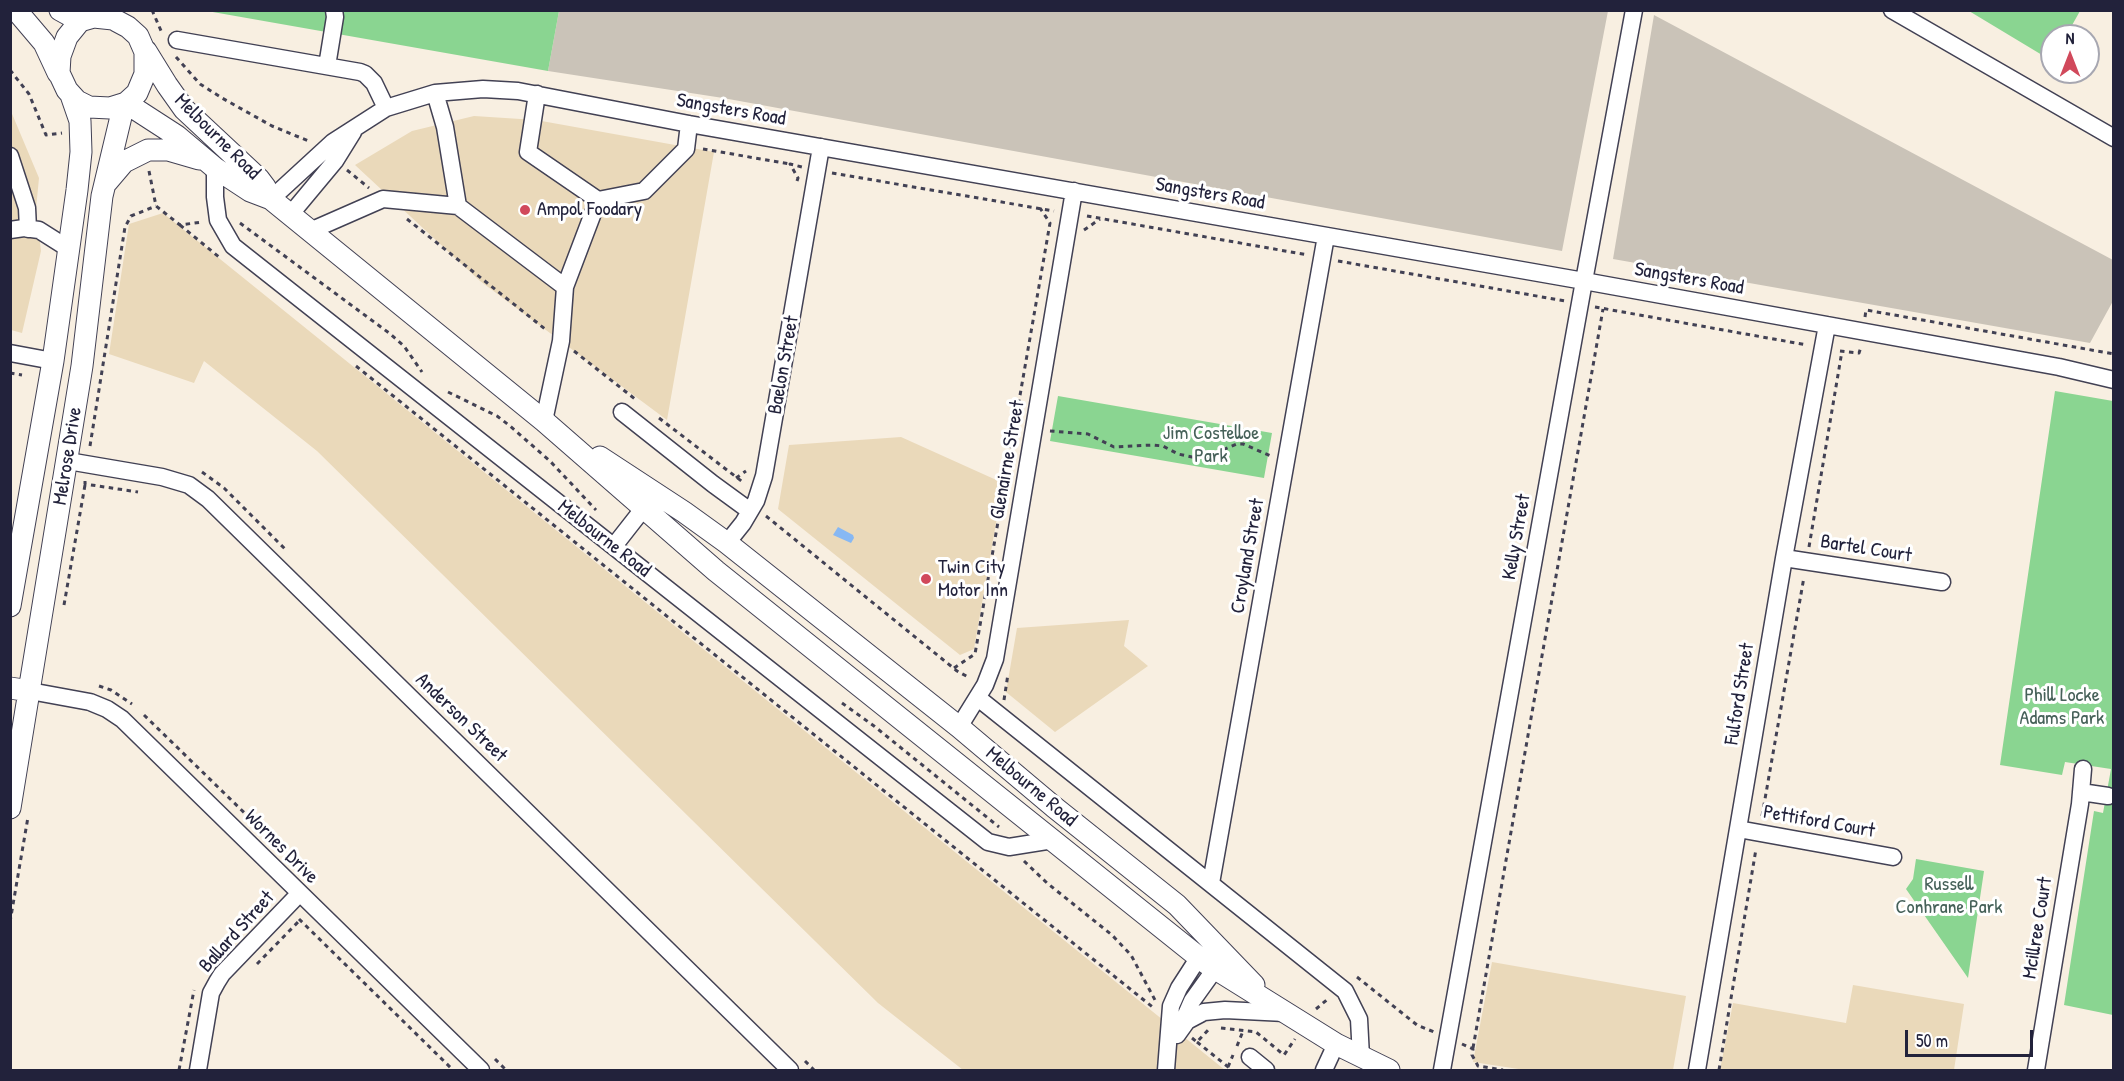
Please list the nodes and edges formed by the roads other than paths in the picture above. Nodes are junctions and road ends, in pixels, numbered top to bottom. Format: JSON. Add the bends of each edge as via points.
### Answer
{"nodes":[{"id":1,"x":16,"y":10,"type":"edge"},
{"id":2,"x":60,"y":10,"type":"edge"},
{"id":3,"x":125,"y":10,"type":"edge"},
{"id":4,"x":1634,"y":10,"type":"edge"},
{"id":5,"x":1892,"y":10,"type":"edge"},
{"id":6,"x":336,"y":13,"type":"edge"},
{"id":7,"x":82,"y":17,"type":"edge"},
{"id":8,"x":140,"y":40,"type":"junction"},
{"id":9,"x":172,"y":44,"type":"road end"},
{"id":10,"x":327,"y":66,"type":"junction"},
{"id":11,"x":66,"y":87,"type":"junction"},
{"id":12,"x":435,"y":93,"type":"junction"},
{"id":13,"x":537,"y":94,"type":"junction"},
{"id":14,"x":125,"y":104,"type":"junction"},
{"id":15,"x":386,"y":108,"type":"junction"},
{"id":16,"x":689,"y":124,"type":"junction"},
{"id":17,"x":2114,"y":138,"type":"edge"},
{"id":18,"x":821,"y":147,"type":"junction"},
{"id":19,"x":10,"y":156,"type":"edge"},
{"id":20,"x":329,"y":156,"type":"junction"},
{"id":21,"x":210,"y":165,"type":"junction"},
{"id":22,"x":104,"y":185,"type":"junction"},
{"id":23,"x":1074,"y":191,"type":"junction"},
{"id":24,"x":271,"y":199,"type":"junction"},
{"id":25,"x":598,"y":200,"type":"junction"},
{"id":26,"x":458,"y":206,"type":"junction"},
{"id":27,"x":290,"y":215,"type":"junction"},
{"id":28,"x":28,"y":229,"type":"junction"},
{"id":29,"x":10,"y":230,"type":"edge"},
{"id":30,"x":309,"y":231,"type":"junction"},
{"id":31,"x":1326,"y":236,"type":"junction"},
{"id":32,"x":69,"y":249,"type":"junction"},
{"id":33,"x":1584,"y":281,"type":"junction"},
{"id":34,"x":565,"y":287,"type":"junction"},
{"id":35,"x":1827,"y":325,"type":"junction"},
{"id":36,"x":10,"y":353,"type":"edge"},
{"id":37,"x":53,"y":361,"type":"junction"},
{"id":38,"x":82,"y":366,"type":"junction"},
{"id":39,"x":2059,"y":367,"type":"junction"},
{"id":40,"x":2114,"y":369,"type":"edge"},
{"id":41,"x":2114,"y":380,"type":"edge"},
{"id":42,"x":622,"y":412,"type":"dead end"},
{"id":43,"x":544,"y":421,"type":"junction"},
{"id":44,"x":37,"y":455,"type":"junction"},
{"id":45,"x":68,"y":461,"type":"junction"},
{"id":46,"x":753,"y":506,"type":"junction"},
{"id":47,"x":643,"y":509,"type":"junction"},
{"id":48,"x":727,"y":543,"type":"junction"},
{"id":49,"x":614,"y":546,"type":"junction"},
{"id":50,"x":1784,"y":558,"type":"junction"},
{"id":51,"x":716,"y":571,"type":"junction"},
{"id":52,"x":1942,"y":582,"type":"dead end"},
{"id":53,"x":10,"y":606,"type":"edge"},
{"id":54,"x":20,"y":690,"type":"edge"},
{"id":55,"x":981,"y":692,"type":"junction"},
{"id":56,"x":959,"y":727,"type":"junction"},
{"id":57,"x":2083,"y":769,"type":"dead end"},
{"id":58,"x":2081,"y":792,"type":"junction"},
{"id":59,"x":2108,"y":796,"type":"dead end"},
{"id":60,"x":1054,"y":807,"type":"junction"},
{"id":61,"x":19,"y":813,"type":"edge"},
{"id":62,"x":1738,"y":829,"type":"junction"},
{"id":63,"x":1046,"y":834,"type":"junction"},
{"id":64,"x":1893,"y":857,"type":"dead end"},
{"id":65,"x":1211,"y":883,"type":"junction"},
{"id":66,"x":293,"y":900,"type":"junction"},
{"id":67,"x":1212,"y":958,"type":"junction"},
{"id":68,"x":1278,"y":1007,"type":"junction"},
{"id":69,"x":1177,"y":1035,"type":"junction"},
{"id":70,"x":1336,"y":1044,"type":"junction"},
{"id":71,"x":1250,"y":1057,"type":"dead end"},
{"id":72,"x":1361,"y":1057,"type":"junction"},
{"id":73,"x":1167,"y":1066,"type":"edge"},
{"id":74,"x":198,"y":1071,"type":"edge"},
{"id":75,"x":481,"y":1071,"type":"edge"},
{"id":76,"x":790,"y":1071,"type":"edge"},
{"id":77,"x":1266,"y":1071,"type":"edge"},
{"id":78,"x":1324,"y":1071,"type":"edge"},
{"id":79,"x":1389,"y":1071,"type":"edge"},
{"id":80,"x":1442,"y":1071,"type":"edge"},
{"id":81,"x":1697,"y":1071,"type":"edge"},
{"id":82,"x":2036,"y":1071,"type":"edge"}],
"edges":[{"from":1,"to":11,"type":"main road","via":[[44,43]]},
{"from":2,"to":7,"type":"main road"},
{"from":3,"to":8,"type":"main road"},
{"from":4,"to":33,"type":"street","name":"Kelly Street"},
{"from":5,"to":17,"type":"street"},
{"from":6,"to":10,"type":"street"},
{"from":7,"to":8,"type":"main road","via":[[113,19]]},
{"from":7,"to":11,"type":"main road","via":[[67,37],[59,62]]},
{"from":8,"to":14,"type":"main road","via":[[146,59],[143,81]]},
{"from":8,"to":24,"type":"main road","name":"Melbourne Road","via":[[184,109],[259,179]]},
{"from":9,"to":10,"type":"street"},
{"from":10,"to":15,"type":"street","via":[[365,74]]},
{"from":11,"to":14,"type":"main road","via":[[82,104],[110,108]]},
{"from":11,"to":32,"type":"main road","name":"Melrose Drive","via":[[80,121],[81,152]]},
{"from":12,"to":13,"type":"street","name":"Sangsters Road","via":[[483,88]]},
{"from":12,"to":15,"type":"street","name":"Sangsters Road"},
{"from":12,"to":26,"type":"street","via":[[445,127]]},
{"from":13,"to":16,"type":"street","name":"Sangsters Road"},
{"from":13,"to":25,"type":"street","via":[[528,152]]},
{"from":14,"to":21,"type":"main road","name":"Melbourne Road","via":[[177,136]]},
{"from":14,"to":22,"type":"main road","name":"Melrose Drive"},
{"from":15,"to":20,"type":"street","name":"Sangsters Road","via":[[358,124]]},
{"from":16,"to":18,"type":"street","name":"Sangsters Road"},
{"from":16,"to":25,"type":"street","via":[[686,149],[644,191]]},
{"from":18,"to":23,"type":"street","name":"Sangsters Road"},
{"from":18,"to":46,"type":"street","name":"Baelon Street","via":[[767,459]]},
{"from":19,"to":28,"type":"street","via":[[27,208]]},
{"from":20,"to":24,"type":"street","name":"Sangsters Road"},
{"from":20,"to":27,"type":"street","name":"Sangsters Road"},
{"from":21,"to":22,"type":"main road","via":[[168,150],[148,150],[124,162]]},
{"from":21,"to":24,"type":"main road","name":"Melbourne Road","via":[[250,191]]},
{"from":21,"to":49,"type":"street","name":"Melbourne Road","via":[[218,220],[232,246]]},
{"from":22,"to":38,"type":"main road","name":"Melrose Drive"},
{"from":23,"to":31,"type":"street","name":"Sangsters Road"},
{"from":23,"to":55,"type":"street","name":"Glenairne Street","via":[[995,659]]},
{"from":24,"to":27,"type":"main road","name":"Melbourne Road"},
{"from":25,"to":34,"type":"street"},
{"from":26,"to":30,"type":"street","via":[[383,199]]},
{"from":26,"to":34,"type":"street"},
{"from":27,"to":30,"type":"main road","name":"Melbourne Road"},
{"from":28,"to":29,"type":"street"},
{"from":28,"to":32,"type":"street","via":[[39,230]]},
{"from":30,"to":43,"type":"main road","name":"Melbourne Road"},
{"from":31,"to":33,"type":"street","name":"Sangsters Road"},
{"from":31,"to":65,"type":"street","name":"Croyland Street"},
{"from":32,"to":37,"type":"main road","name":"Melrose Drive"},
{"from":33,"to":35,"type":"street","name":"Sangsters Road"},
{"from":33,"to":80,"type":"street","name":"Kelly Street"},
{"from":34,"to":43,"type":"street","via":[[561,341]]},
{"from":35,"to":39,"type":"street","name":"Sangsters Road"},
{"from":35,"to":50,"type":"street","name":"Fulford Street"},
{"from":36,"to":37,"type":"street"},
{"from":37,"to":38,"type":"main road"},
{"from":37,"to":44,"type":"main road","name":"Melrose Drive"},
{"from":38,"to":45,"type":"main road","name":"Melrose Drive"},
{"from":39,"to":40,"type":"street","name":"Sangsters Road"},
{"from":39,"to":41,"type":"street","name":"Sangsters Road"},
{"from":42,"to":46,"type":"street","via":[[718,489]]},
{"from":43,"to":47,"type":"main road","name":"Melbourne Road"},
{"from":43,"to":48,"type":"main road","name":"Melbourne Road"},
{"from":44,"to":45,"type":"main road"},
{"from":44,"to":53,"type":"main road","name":"Melrose Drive"},
{"from":45,"to":54,"type":"main road","name":"Melrose Drive"},
{"from":45,"to":76,"type":"street","name":"Anderson Street","via":[[162,477],[189,485],[208,499]]},
{"from":46,"to":48,"type":"street","name":"Baelon Street"},
{"from":47,"to":49,"type":"street"},
{"from":47,"to":51,"type":"main road","name":"Melbourne Road"},
{"from":48,"to":51,"type":"main road","name":"Baelon Street"},
{"from":48,"to":56,"type":"main road","name":"Melbourne Road"},
{"from":49,"to":63,"type":"street","name":"Melbourne Road","via":[[988,842],[1009,847]]},
{"from":50,"to":52,"type":"street","name":"Bartel Court"},
{"from":50,"to":62,"type":"street","name":"Fulford Street"},
{"from":51,"to":63,"type":"main road","name":"Melbourne Road"},
{"from":54,"to":61,"type":"main road","name":"Melrose Drive"},
{"from":54,"to":66,"type":"street","name":"Wornes Drive","via":[[90,702],[122,719]]},
{"from":55,"to":56,"type":"street","name":"Glenairne Street"},
{"from":55,"to":65,"type":"street","name":"Melbourne Road"},
{"from":56,"to":60,"type":"main road","name":"Melbourne Road"},
{"from":57,"to":58,"type":"street","name":"Mcillree Court"},
{"from":58,"to":59,"type":"street"},
{"from":58,"to":82,"type":"street","name":"Mcillree Court"},
{"from":60,"to":63,"type":"main road"},
{"from":60,"to":67,"type":"main road","name":"Melbourne Road","via":[[1190,917]]},
{"from":62,"to":64,"type":"street","name":"Pettiford Court"},
{"from":62,"to":81,"type":"street","name":"Fulford Street"},
{"from":63,"to":67,"type":"main road","name":"Melbourne Road"},
{"from":65,"to":72,"type":"street","name":"Melbourne Road","via":[[1345,991],[1359,1019]]},
{"from":66,"to":74,"type":"street","name":"Ballard Street","via":[[214,987]]},
{"from":66,"to":75,"type":"street","name":"Wornes Drive"},
{"from":67,"to":68,"type":"main road","name":"Melbourne Road"},
{"from":67,"to":69,"type":"street"},
{"from":67,"to":73,"type":"street","via":[[1179,988],[1170,1010]]},
{"from":68,"to":69,"type":"street","via":[[1204,1012],[1187,1021]]},
{"from":68,"to":70,"type":"main road","name":"Melbourne Road"},
{"from":69,"to":73,"type":"street"},
{"from":70,"to":72,"type":"main road","name":"Melbourne Road"},
{"from":70,"to":78,"type":"street"},
{"from":71,"to":77,"type":"street"},
{"from":72,"to":79,"type":"main road","name":"Melbourne Road"}]}
